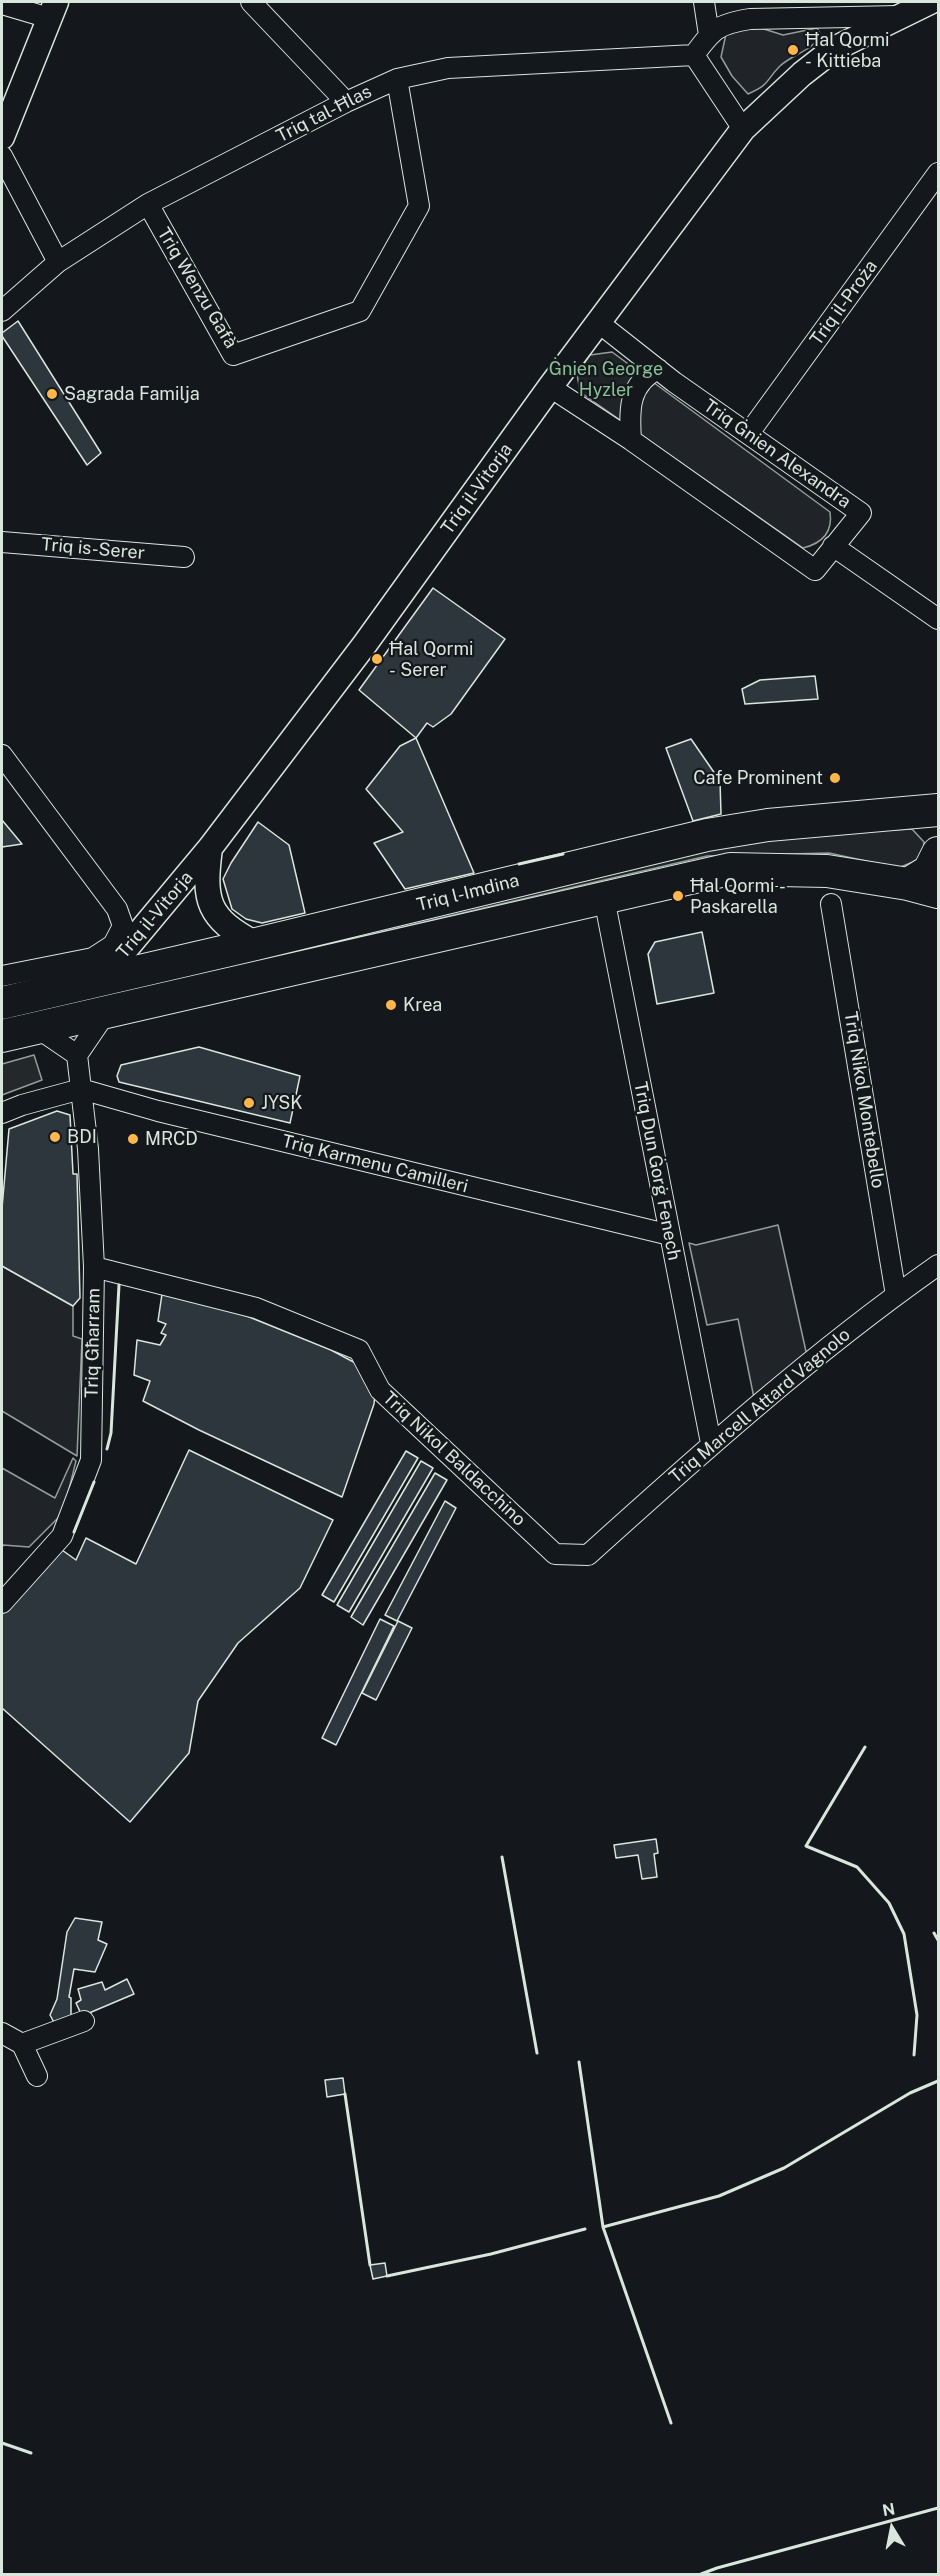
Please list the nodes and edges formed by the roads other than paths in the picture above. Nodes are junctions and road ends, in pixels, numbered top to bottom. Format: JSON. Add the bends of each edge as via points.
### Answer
{"nodes":[{"id":1,"x":250,"y":2,"type":"edge"},
{"id":2,"x":704,"y":2,"type":"edge"},
{"id":3,"x":930,"y":2,"type":"edge"},
{"id":4,"x":2,"y":4,"type":"edge"},
{"id":5,"x":52,"y":10,"type":"edge"},
{"id":6,"x":810,"y":12,"type":"edge"},
{"id":7,"x":898,"y":16,"type":"junction"},
{"id":8,"x":709,"y":35,"type":"junction"},
{"id":9,"x":834,"y":49,"type":"junction"},
{"id":10,"x":694,"y":55,"type":"junction"},
{"id":11,"x":397,"y":79,"type":"junction"},
{"id":12,"x":346,"y":102,"type":"junction"},
{"id":13,"x":743,"y":129,"type":"junction"},
{"id":14,"x":2,"y":137,"type":"edge"},
{"id":15,"x":2,"y":156,"type":"edge"},
{"id":16,"x":939,"y":173,"type":"edge"},
{"id":17,"x":148,"y":204,"type":"junction"},
{"id":18,"x":58,"y":262,"type":"junction"},
{"id":19,"x":2,"y":311,"type":"edge"},
{"id":20,"x":599,"y":323,"type":"junction"},
{"id":21,"x":658,"y":369,"type":"junction"},
{"id":22,"x":550,"y":387,"type":"junction"},
{"id":23,"x":749,"y":433,"type":"junction"},
{"id":24,"x":631,"y":440,"type":"junction"},
{"id":25,"x":2,"y":542,"type":"edge"},
{"id":26,"x":834,"y":546,"type":"junction"},
{"id":27,"x":184,"y":557,"type":"dead end"},
{"id":28,"x":939,"y":619,"type":"edge"},
{"id":29,"x":2,"y":754,"type":"edge"},
{"id":30,"x":933,"y":817,"type":"edge"},
{"id":31,"x":210,"y":848,"type":"junction"},
{"id":32,"x":939,"y":854,"type":"edge"},
{"id":33,"x":908,"y":884,"type":"junction"},
{"id":34,"x":939,"y":892,"type":"edge"},
{"id":35,"x":604,"y":898,"type":"junction"},
{"id":36,"x":831,"y":904,"type":"dead end"},
{"id":37,"x":256,"y":944,"type":"junction"},
{"id":38,"x":2,"y":976,"type":"edge"},
{"id":39,"x":99,"y":981,"type":"junction"},
{"id":40,"x":2,"y":1003,"type":"edge"},
{"id":41,"x":107,"y":1011,"type":"junction"},
{"id":42,"x":36,"y":1027,"type":"junction"},
{"id":43,"x":2,"y":1036,"type":"edge"},
{"id":44,"x":77,"y":1055,"type":"junction"},
{"id":45,"x":81,"y":1089,"type":"junction"},
{"id":46,"x":2,"y":1113,"type":"edge"},
{"id":47,"x":670,"y":1235,"type":"junction"},
{"id":48,"x":939,"y":1265,"type":"edge"},
{"id":49,"x":94,"y":1267,"type":"junction"},
{"id":50,"x":896,"y":1295,"type":"junction"},
{"id":51,"x":711,"y":1443,"type":"junction"},
{"id":52,"x":588,"y":1555,"type":"joint"},
{"id":53,"x":2,"y":1603,"type":"edge"},
{"id":54,"x":84,"y":2021,"type":"dead end"},
{"id":55,"x":2,"y":2033,"type":"edge"},
{"id":56,"x":22,"y":2044,"type":"junction"},
{"id":57,"x":37,"y":2076,"type":"dead end"}],
"edges":[{"from":1,"to":12,"type":"street"},
{"from":2,"to":8,"type":"street"},
{"from":3,"to":7,"type":"street","name":"Triq il-Vitorja"},
{"from":4,"to":5,"type":"street"},
{"from":5,"to":14,"type":"street"},
{"from":6,"to":7,"type":"street","name":"Triq il-Vitorja"},
{"from":6,"to":8,"type":"street","name":"Triq il-Vitorja","via":[[734,21]]},
{"from":6,"to":9,"type":"street","via":[[827,31]]},
{"from":7,"to":9,"type":"street","name":"Triq il-Vitorja"},
{"from":8,"to":10,"type":"street","name":"Triq il-Vitorja"},
{"from":9,"to":13,"type":"street","name":"Triq il-Vitorja"},
{"from":10,"to":11,"type":"street","name":"Triq tal-Ħlas","via":[[448,68]]},
{"from":10,"to":13,"type":"street"},
{"from":11,"to":12,"type":"street","name":"Triq tal-Ħlas"},
{"from":11,"to":17,"type":"street","name":"Triq Wenzu Gafà","via":[[419,206],[360,311],[233,355]]},
{"from":12,"to":17,"type":"street","name":"Triq tal-Ħlas"},
{"from":13,"to":20,"type":"street","name":"Triq il-Vitorja"},
{"from":15,"to":18,"type":"street"},
{"from":16,"to":23,"type":"street","name":"Triq il-Proża"},
{"from":17,"to":18,"type":"street","name":"Triq tal-Ħlas"},
{"from":18,"to":19,"type":"street","name":"Triq tal-Ħlas"},
{"from":20,"to":21,"type":"street","name":"Triq Ġnien Alexandra"},
{"from":20,"to":22,"type":"street","name":"Triq il-Vitorja"},
{"from":21,"to":23,"type":"street","name":"Triq Ġnien Alexandra"},
{"from":21,"to":24,"type":"street","via":[[645,375],[629,407]]},
{"from":22,"to":24,"type":"street","name":"Triq Ġnien Alexandra"},
{"from":22,"to":31,"type":"street","name":"Triq il-Vitorja","via":[[365,644]]},
{"from":23,"to":26,"type":"street","name":"Triq Ġnien Alexandra","via":[[861,513]]},
{"from":24,"to":26,"type":"street","name":"Triq Ġnien Alexandra","via":[[815,570]]},
{"from":25,"to":27,"type":"street","name":"Triq is-Serer"},
{"from":26,"to":28,"type":"street"},
{"from":29,"to":38,"type":"street","via":[[117,909],[123,926],[113,945],[93,958]]},
{"from":30,"to":37,"type":"highway","name":"Triq l-Imdina","via":[[768,825],[707,835]]},
{"from":31,"to":37,"type":"street","name":"Triq il-Vitorja","via":[[210,906],[216,917]]},
{"from":31,"to":39,"type":"street","name":"Triq il-Vitorja"},
{"from":32,"to":33,"type":"highway","via":[[929,871]]},
{"from":33,"to":34,"type":"highway","name":"Triq l-Imdina"},
{"from":33,"to":35,"type":"highway","name":"Triq l-Imdina","via":[[827,871],[730,869]]},
{"from":35,"to":41,"type":"highway","name":"Triq l-Imdina"},
{"from":35,"to":47,"type":"street","name":"Triq Dun Ġorġ Fenech"},
{"from":36,"to":50,"type":"street","name":"Triq Nikol Montebello"},
{"from":37,"to":39,"type":"highway","name":"Triq l-Imdina"},
{"from":39,"to":40,"type":"highway","name":"Triq l-Imdina"},
{"from":41,"to":42,"type":"highway","name":"Triq l-Imdina"},
{"from":41,"to":44,"type":"street"},
{"from":42,"to":43,"type":"highway","name":"Triq l-Imdina"},
{"from":42,"to":44,"type":"street"},
{"from":44,"to":45,"type":"street","name":"Triq Għarram"},
{"from":45,"to":46,"type":"street"},
{"from":45,"to":47,"type":"street","name":"Triq Karmenu Camilleri"},
{"from":45,"to":49,"type":"street","name":"Triq Għarram"},
{"from":47,"to":51,"type":"street","name":"Triq Dun Ġorġ Fenech"},
{"from":48,"to":50,"type":"street","name":"Triq Marcell Attard Vagnolo"},
{"from":49,"to":52,"type":"street","name":"Triq Nikol Baldacchino","via":[[256,1308],[359,1350],[380,1390],[555,1554]]},
{"from":49,"to":53,"type":"street","name":"Triq Għarram","via":[[91,1460],[62,1536]]},
{"from":50,"to":51,"type":"street","name":"Triq Marcell Attard Vagnolo"},
{"from":51,"to":52,"type":"street","name":"Triq Marcell Attard Vagnolo"},
{"from":54,"to":56,"type":"street"},
{"from":55,"to":56,"type":"street"},
{"from":56,"to":57,"type":"street"}]}
